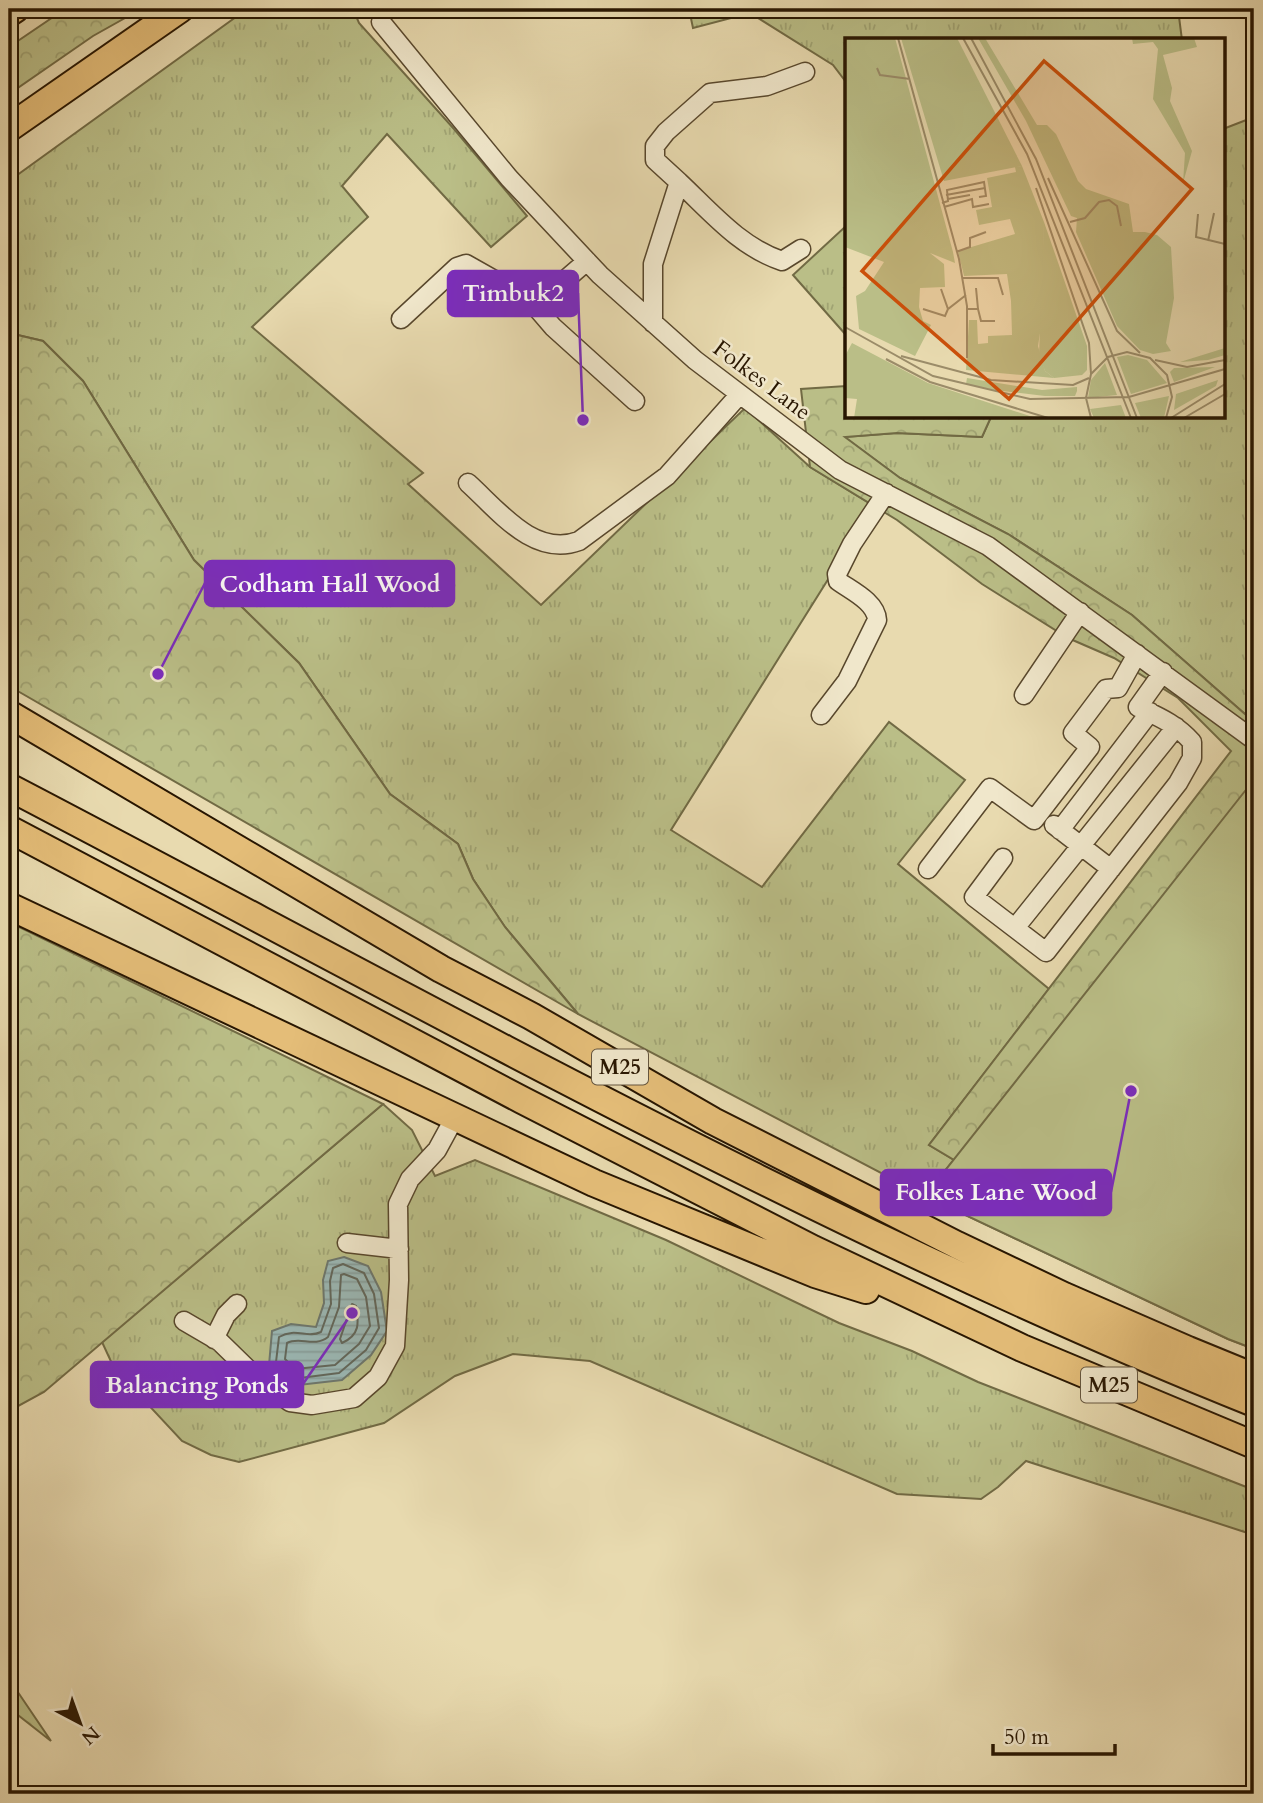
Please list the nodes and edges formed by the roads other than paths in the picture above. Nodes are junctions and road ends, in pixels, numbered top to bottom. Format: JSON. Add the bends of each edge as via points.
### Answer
{"nodes":[{"id":1,"x":15,"y":9,"type":"edge"},
{"id":2,"x":180,"y":9,"type":"edge"},
{"id":3,"x":9,"y":13,"type":"edge"},
{"id":4,"x":381,"y":22,"type":"dead end"},
{"id":5,"x":805,"y":72,"type":"dead end"},
{"id":6,"x":9,"y":128,"type":"edge"},
{"id":7,"x":679,"y":182,"type":"junction"},
{"id":8,"x":801,"y":249,"type":"dead end"},
{"id":9,"x":587,"y":261,"type":"junction"},
{"id":10,"x":535,"y":306,"type":"junction"},
{"id":11,"x":401,"y":319,"type":"dead end"},
{"id":12,"x":653,"y":323,"type":"junction"},
{"id":13,"x":740,"y":394,"type":"junction"},
{"id":14,"x":635,"y":401,"type":"dead end"},
{"id":15,"x":468,"y":482,"type":"dead end"},
{"id":16,"x":886,"y":493,"type":"junction"},
{"id":17,"x":1080,"y":612,"type":"junction"},
{"id":18,"x":1138,"y":654,"type":"junction"},
{"id":19,"x":1163,"y":672,"type":"junction"},
{"id":20,"x":1024,"y":695,"type":"dead end"},
{"id":21,"x":1150,"y":712,"type":"junction"},
{"id":22,"x":9,"y":714,"type":"edge"},
{"id":23,"x":821,"y":715,"type":"dead end"},
{"id":24,"x":1176,"y":727,"type":"junction"},
{"id":25,"x":1254,"y":740,"type":"edge"},
{"id":26,"x":9,"y":787,"type":"edge"},
{"id":27,"x":9,"y":829,"type":"edge"},
{"id":28,"x":1080,"y":846,"type":"junction"},
{"id":29,"x":1003,"y":858,"type":"dead end"},
{"id":30,"x":928,"y":869,"type":"dead end"},
{"id":31,"x":1111,"y":869,"type":"junction"},
{"id":32,"x":9,"y":906,"type":"edge"},
{"id":33,"x":1015,"y":928,"type":"junction"},
{"id":34,"x":455,"y":1117,"type":"junction"},
{"id":35,"x":347,"y":1243,"type":"dead end"},
{"id":36,"x":399,"y":1249,"type":"junction"},
{"id":37,"x":237,"y":1304,"type":"dead end"},
{"id":38,"x":184,"y":1321,"type":"dead end"},
{"id":39,"x":964,"y":1322,"type":"junction"},
{"id":40,"x":214,"y":1339,"type":"junction"},
{"id":41,"x":1254,"y":1377,"type":"edge"},
{"id":42,"x":1254,"y":1403,"type":"edge"},
{"id":43,"x":1254,"y":1445,"type":"edge"}],
"edges":[{"from":1,"to":3,"type":"highway"},
{"from":2,"to":6,"type":"highway"},
{"from":4,"to":9,"type":"street","name":"Folkes Lane","via":[[509,178]]},
{"from":5,"to":7,"type":"street","via":[[767,86],[710,93],[655,146],[655,160]]},
{"from":7,"to":8,"type":"street","via":[[743,242],[768,256],[782,261]]},
{"from":7,"to":12,"type":"street","via":[[653,264]]},
{"from":9,"to":10,"type":"street"},
{"from":9,"to":12,"type":"street","name":"Folkes Lane"},
{"from":10,"to":11,"type":"street","via":[[466,264],[457,267]]},
{"from":10,"to":14,"type":"street"},
{"from":12,"to":13,"type":"street","name":"Folkes Lane"},
{"from":13,"to":15,"type":"street","via":[[667,476],[571,544],[536,540]]},
{"from":13,"to":16,"type":"street","name":"Folkes Lane","via":[[840,470]]},
{"from":16,"to":17,"type":"street","name":"Folkes Lane","via":[[988,545]]},
{"from":16,"to":23,"type":"street","via":[[836,574],[838,581],[872,606],[877,620],[847,681]]},
{"from":17,"to":18,"type":"street","name":"Folkes Lane"},
{"from":17,"to":20,"type":"street"},
{"from":18,"to":19,"type":"street","name":"Folkes Lane"},
{"from":18,"to":30,"type":"street","via":[[1118,688],[1106,689],[1073,733],[1090,747],[1034,820],[990,788]]},
{"from":19,"to":21,"type":"street","via":[[1138,707]]},
{"from":19,"to":25,"type":"street","name":"Folkes Lane"},
{"from":21,"to":24,"type":"street"},
{"from":21,"to":28,"type":"street","via":[[1057,828]]},
{"from":22,"to":41,"type":"highway","number":"M25","via":[[441,969],[713,1121],[957,1245]]},
{"from":24,"to":28,"type":"street"},
{"from":24,"to":31,"type":"street","via":[[1192,742],[1192,758]]},
{"from":26,"to":42,"type":"highway","number":"M25","via":[[774,1186],[953,1273]]},
{"from":27,"to":39,"type":"highway","number":"M25","via":[[642,1162]]},
{"from":28,"to":31,"type":"street"},
{"from":28,"to":33,"type":"street"},
{"from":29,"to":33,"type":"street","via":[[974,897]]},
{"from":31,"to":33,"type":"street","via":[[1046,952]]},
{"from":32,"to":34,"type":"highway","number":"M25"},
{"from":34,"to":36,"type":"street","via":[[437,1150],[410,1179],[398,1204]]},
{"from":34,"to":39,"type":"highway","number":"M25","via":[[594,1183],[767,1255]]},
{"from":35,"to":36,"type":"street"},
{"from":36,"to":40,"type":"street","via":[[395,1346],[378,1377],[354,1398],[312,1405],[290,1402]]},
{"from":37,"to":40,"type":"street"},
{"from":38,"to":40,"type":"street"},
{"from":39,"to":43,"type":"highway","number":"M25"}]}
